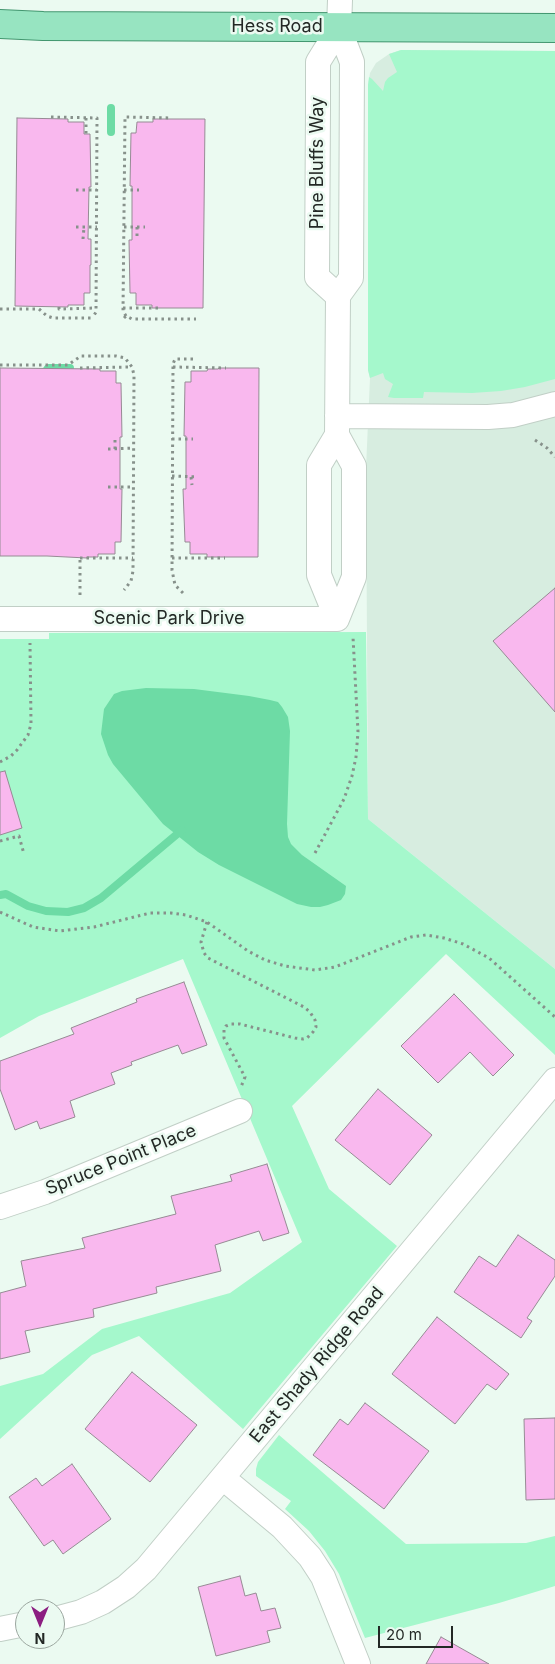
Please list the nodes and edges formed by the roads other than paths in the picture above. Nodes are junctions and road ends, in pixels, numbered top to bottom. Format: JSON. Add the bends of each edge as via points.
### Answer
{"nodes":[{"id":1,"x":340,"y":0,"type":"edge"},
{"id":2,"x":0,"y":24,"type":"edge"},
{"id":3,"x":339,"y":28,"type":"junction"},
{"id":4,"x":555,"y":28,"type":"edge"},
{"id":5,"x":338,"y":296,"type":"junction"},
{"id":6,"x":555,"y":404,"type":"edge"},
{"id":7,"x":337,"y":425,"type":"junction"},
{"id":8,"x":0,"y":619,"type":"edge"},
{"id":9,"x":337,"y":619,"type":"junction"},
{"id":10,"x":555,"y":1080,"type":"edge"},
{"id":11,"x":238,"y":1100,"type":"road end"},
{"id":12,"x":0,"y":1207,"type":"edge"},
{"id":13,"x":222,"y":1478,"type":"junction"},
{"id":14,"x":65,"y":1616,"type":"edge"},
{"id":15,"x":15,"y":1626,"type":"edge"},
{"id":16,"x":0,"y":1629,"type":"edge"},
{"id":17,"x":358,"y":1664,"type":"edge"}],
"edges":[{"from":1,"to":3,"type":"street","name":"Pine Bluffs Way"},
{"from":2,"to":3,"type":"main road","name":"Hess Road"},
{"from":3,"to":4,"type":"main road","name":"Hess Road"},
{"from":3,"to":5,"type":"street","name":"Pine Bluffs Way","via":[[352,62],[351,278]]},
{"from":3,"to":5,"type":"street","name":"Pine Bluffs Way","via":[[318,62],[317,277]]},
{"from":5,"to":7,"type":"street"},
{"from":6,"to":7,"type":"street","via":[[522,413],[488,417]]},
{"from":7,"to":9,"type":"street","via":[[354,466],[354,577]]},
{"from":7,"to":9,"type":"street","via":[[319,465],[319,575]]},
{"from":8,"to":9,"type":"street","name":"Scenic Park Drive"},
{"from":10,"to":13,"type":"street","name":"East Shady Ridge Road"},
{"from":11,"to":12,"type":"street","name":"Spruce Point Place","via":[[45,1192]]},
{"from":13,"to":14,"type":"street","name":"East Shady Ridge Road","via":[[134,1581],[103,1602]]},
{"from":13,"to":17,"type":"street","via":[[282,1527],[310,1557],[322,1577]]},
{"from":15,"to":16,"type":"street"}]}
